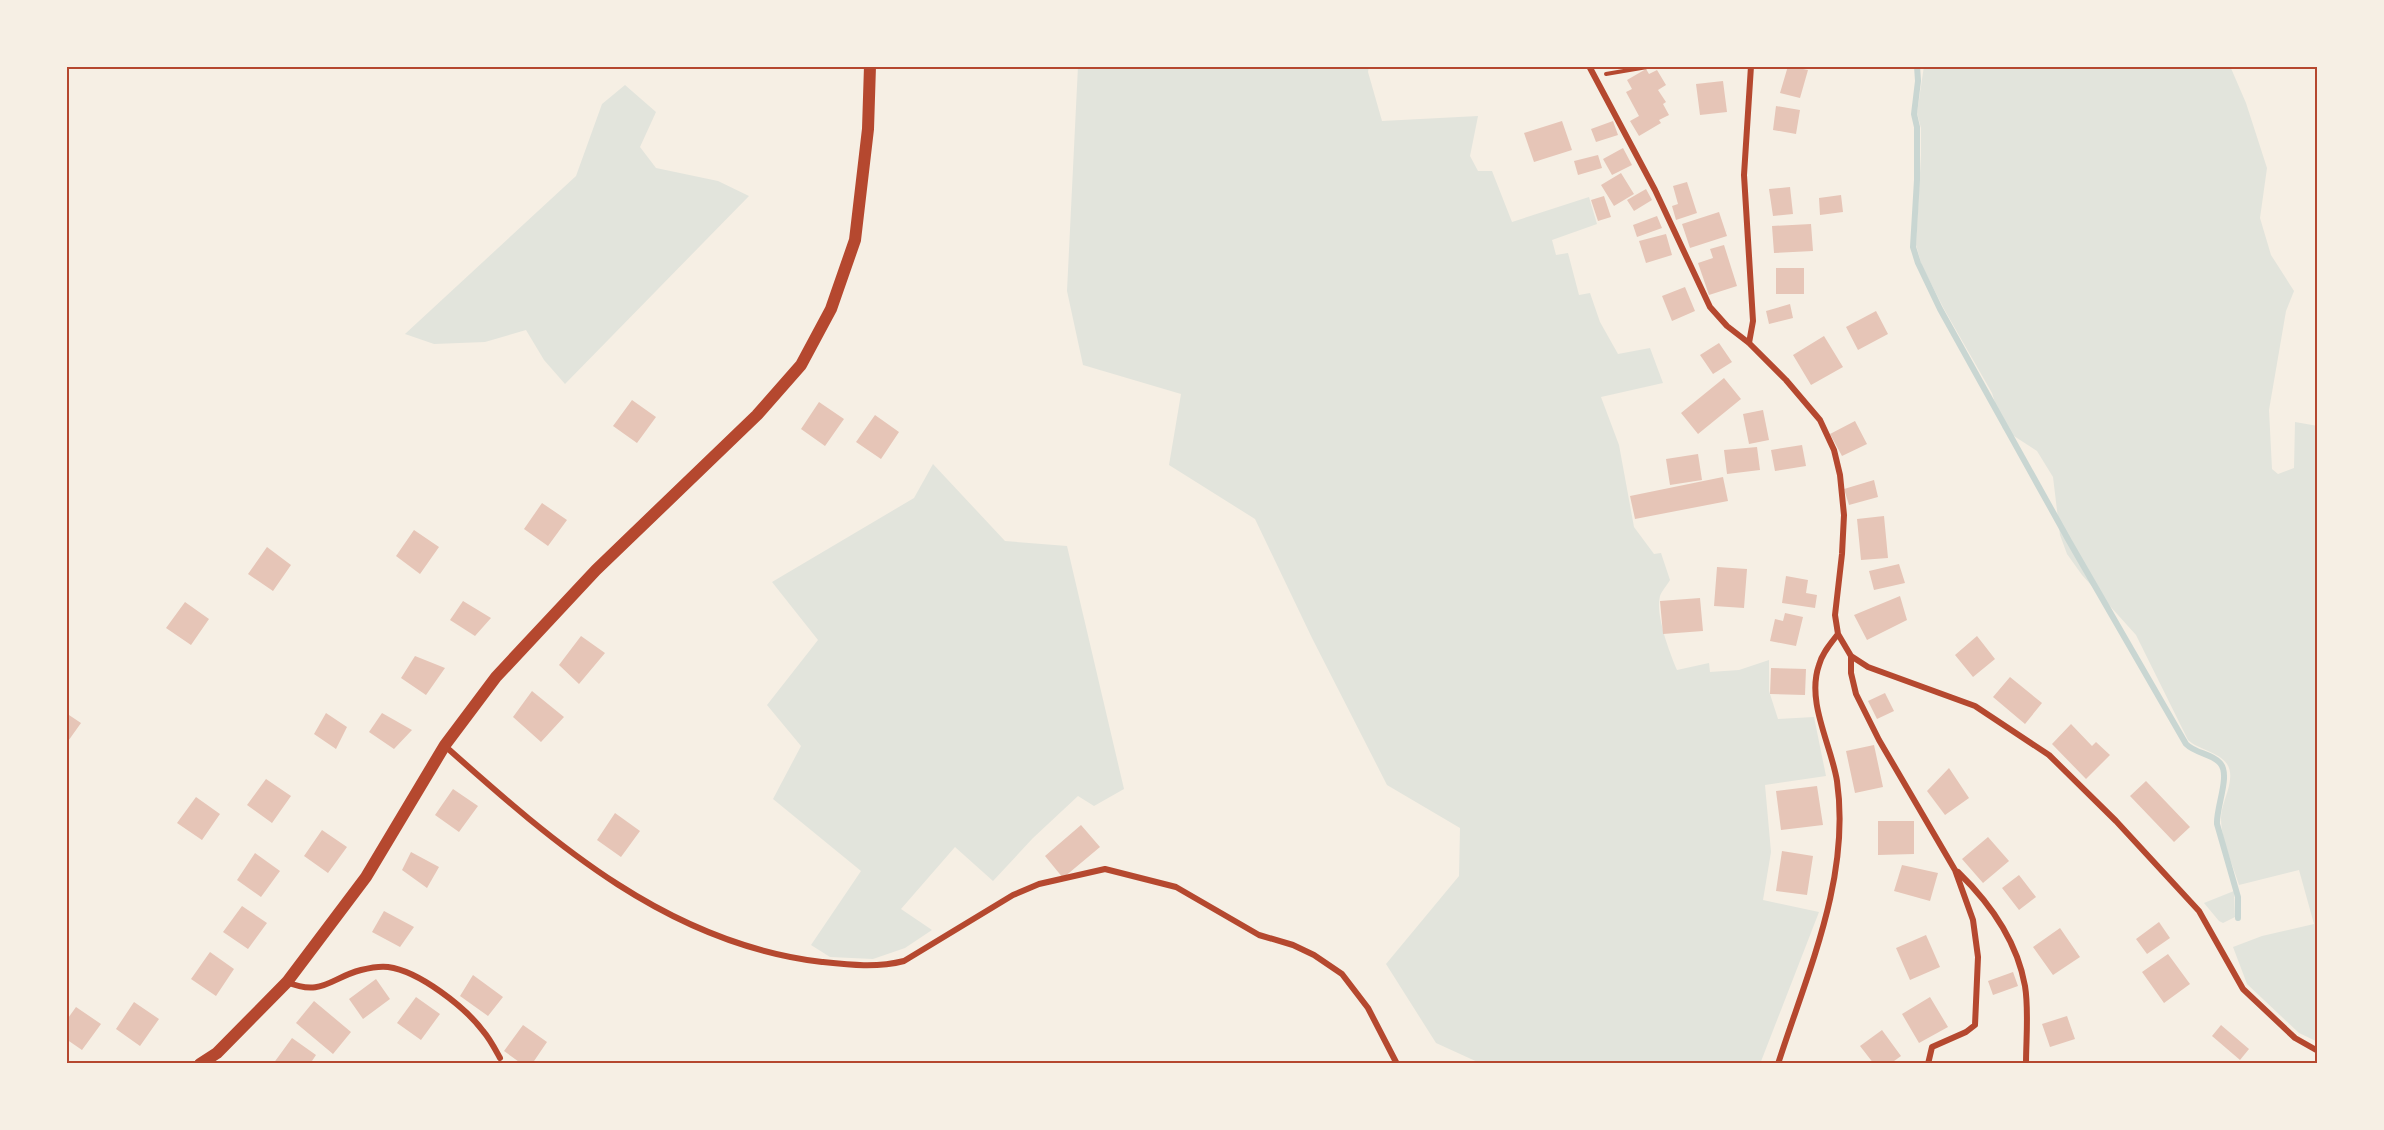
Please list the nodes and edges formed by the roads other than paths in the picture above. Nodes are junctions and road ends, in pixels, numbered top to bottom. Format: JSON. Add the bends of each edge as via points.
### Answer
{"nodes":[{"id":1,"x":870,"y":66,"type":"edge"},
{"id":2,"x":1589,"y":66,"type":"edge"},
{"id":3,"x":1751,"y":66,"type":"edge"},
{"id":4,"x":1749,"y":343,"type":"junction"},
{"id":5,"x":1838,"y":633,"type":"junction"},
{"id":6,"x":1851,"y":656,"type":"junction"},
{"id":7,"x":445,"y":745,"type":"junction"},
{"id":8,"x":1955,"y":870,"type":"junction"},
{"id":9,"x":287,"y":982,"type":"junction"},
{"id":10,"x":2318,"y":1052,"type":"edge"},
{"id":11,"x":500,"y":1058,"type":"dead end"},
{"id":12,"x":200,"y":1064,"type":"edge"},
{"id":13,"x":1397,"y":1064,"type":"edge"},
{"id":14,"x":1778,"y":1064,"type":"edge"},
{"id":15,"x":1928,"y":1064,"type":"edge"},
{"id":16,"x":2026,"y":1064,"type":"edge"}],
"edges":[{"from":1,"to":7,"type":"main road","via":[[868,129],[855,240],[831,309],[801,364],[757,415],[565,603],[496,677]]},
{"from":2,"to":4,"type":"street","via":[[1655,190],[1710,307]]},
{"from":3,"to":4,"type":"street","via":[[1744,175],[1753,321]]},
{"from":4,"to":5,"type":"street","via":[[1820,420],[1834,450],[1844,515],[1834,615]]},
{"from":5,"to":6,"type":"street"},
{"from":5,"to":14,"type":"street","via":[[1818,665],[1816,687],[1820,720],[1837,780],[1839,854],[1833,893]]},
{"from":6,"to":8,"type":"street","via":[[1851,673],[1864,711]]},
{"from":6,"to":10,"type":"street","via":[[1868,667],[1975,705],[2049,755],[2199,911],[2243,989],[2295,1038]]},
{"from":7,"to":9,"type":"main road","via":[[366,877]]},
{"from":7,"to":13,"type":"street","via":[[524,816],[601,874],[646,903],[693,926],[765,953],[884,966],[904,961],[1039,884],[1105,869],[1176,887],[1259,935],[1293,945],[1342,974],[1368,1008]]},
{"from":8,"to":15,"type":"street","via":[[1973,920],[1978,957],[1975,1025],[1932,1047]]},
{"from":8,"to":16,"type":"street","via":[[1992,910],[2015,951],[2025,987]]},
{"from":9,"to":11,"type":"street","via":[[318,988],[359,970],[401,970],[460,1008],[483,1030]]},
{"from":9,"to":12,"type":"main road"}]}
